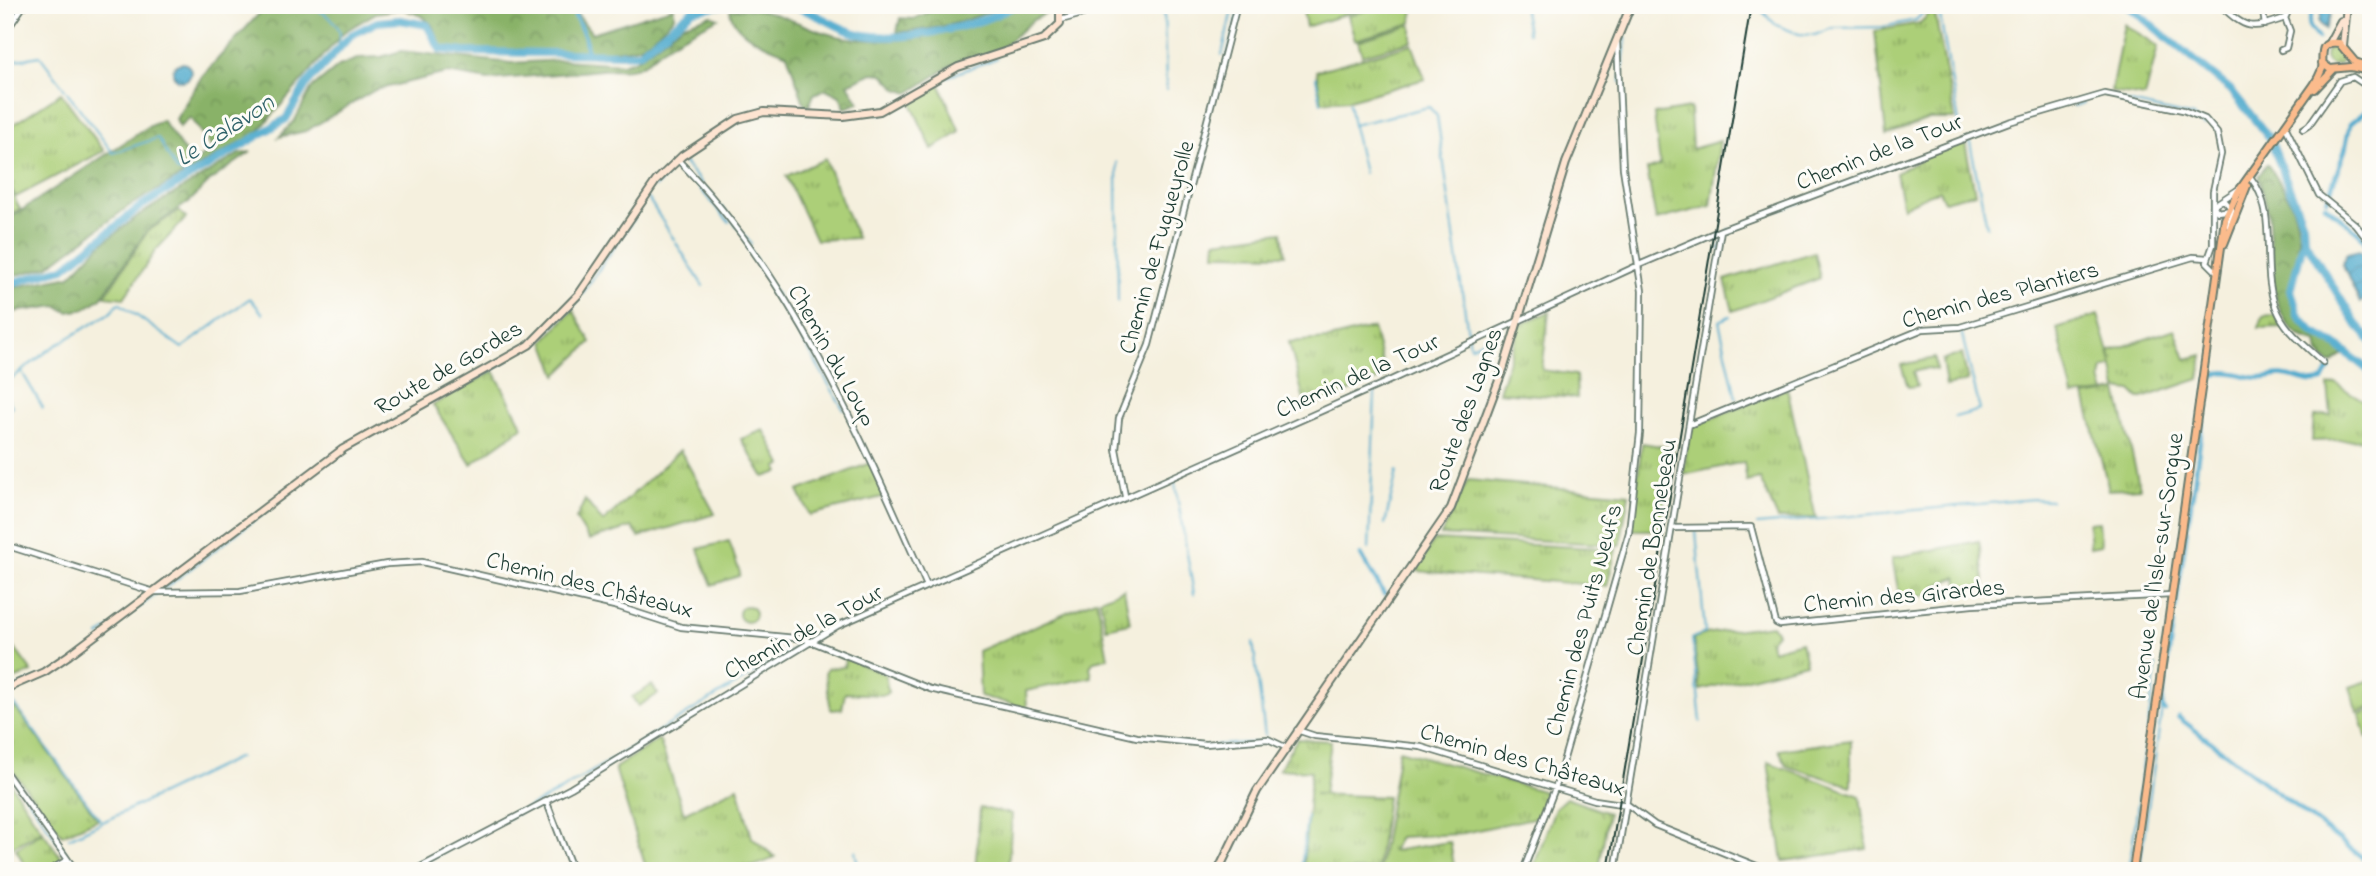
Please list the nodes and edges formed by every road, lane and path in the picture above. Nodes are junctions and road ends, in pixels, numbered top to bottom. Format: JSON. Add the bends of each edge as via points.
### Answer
{"nodes":[{"id":1,"x":24,"y":5,"type":"edge"},
{"id":2,"x":1060,"y":5,"type":"edge"},
{"id":3,"x":1114,"y":5,"type":"edge"},
{"id":4,"x":1237,"y":5,"type":"edge"},
{"id":5,"x":1631,"y":5,"type":"edge"},
{"id":6,"x":2220,"y":5,"type":"edge"},
{"id":7,"x":2262,"y":5,"type":"edge"},
{"id":8,"x":2291,"y":5,"type":"edge"},
{"id":9,"x":2345,"y":5,"type":"edge"},
{"id":10,"x":2285,"y":18,"type":"junction"},
{"id":11,"x":1061,"y":20,"type":"junction"},
{"id":12,"x":2265,"y":25,"type":"junction"},
{"id":13,"x":5,"y":33,"type":"edge"},
{"id":14,"x":1616,"y":38,"type":"junction"},
{"id":15,"x":2329,"y":43,"type":"junction"},
{"id":16,"x":2343,"y":46,"type":"junction"},
{"id":17,"x":2281,"y":50,"type":"dead end"},
{"id":18,"x":2347,"y":55,"type":"junction"},
{"id":19,"x":2322,"y":63,"type":"junction"},
{"id":20,"x":2342,"y":67,"type":"junction"},
{"id":21,"x":2333,"y":70,"type":"junction"},
{"id":22,"x":2371,"y":70,"type":"edge"},
{"id":23,"x":2371,"y":89,"type":"edge"},
{"id":24,"x":2305,"y":101,"type":"junction"},
{"id":25,"x":2285,"y":129,"type":"junction"},
{"id":26,"x":2303,"y":129,"type":"dead end"},
{"id":27,"x":678,"y":160,"type":"junction"},
{"id":28,"x":2251,"y":177,"type":"junction"},
{"id":29,"x":2242,"y":187,"type":"junction"},
{"id":30,"x":2213,"y":191,"type":"junction"},
{"id":31,"x":2242,"y":195,"type":"junction"},
{"id":32,"x":2222,"y":200,"type":"junction"},
{"id":33,"x":2213,"y":206,"type":"junction"},
{"id":34,"x":2231,"y":208,"type":"junction"},
{"id":35,"x":2218,"y":212,"type":"junction"},
{"id":36,"x":2211,"y":217,"type":"junction"},
{"id":37,"x":2229,"y":226,"type":"junction"},
{"id":38,"x":1721,"y":230,"type":"junction"},
{"id":39,"x":2371,"y":244,"type":"edge"},
{"id":40,"x":2220,"y":246,"type":"junction"},
{"id":41,"x":2207,"y":258,"type":"junction"},
{"id":42,"x":1639,"y":265,"type":"junction"},
{"id":43,"x":2217,"y":269,"type":"junction"},
{"id":44,"x":1517,"y":319,"type":"junction"},
{"id":45,"x":2323,"y":362,"type":"dead end"},
{"id":46,"x":1688,"y":425,"type":"junction"},
{"id":47,"x":1125,"y":496,"type":"junction"},
{"id":48,"x":1672,"y":528,"type":"junction"},
{"id":49,"x":5,"y":545,"type":"edge"},
{"id":50,"x":927,"y":586,"type":"junction"},
{"id":51,"x":154,"y":592,"type":"junction"},
{"id":52,"x":2172,"y":595,"type":"junction"},
{"id":53,"x":813,"y":641,"type":"junction"},
{"id":54,"x":5,"y":689,"type":"edge"},
{"id":55,"x":1297,"y":730,"type":"junction"},
{"id":56,"x":1285,"y":747,"type":"junction"},
{"id":57,"x":5,"y":771,"type":"edge"},
{"id":58,"x":1554,"y":788,"type":"junction"},
{"id":59,"x":546,"y":799,"type":"junction"},
{"id":60,"x":1628,"y":805,"type":"junction"},
{"id":61,"x":67,"y":860,"type":"junction"},
{"id":62,"x":49,"y":871,"type":"edge"},
{"id":63,"x":76,"y":871,"type":"edge"},
{"id":64,"x":413,"y":871,"type":"edge"},
{"id":65,"x":573,"y":871,"type":"edge"},
{"id":66,"x":1219,"y":871,"type":"edge"},
{"id":67,"x":1523,"y":871,"type":"edge"},
{"id":68,"x":1615,"y":871,"type":"edge"},
{"id":69,"x":1769,"y":871,"type":"edge"},
{"id":70,"x":2133,"y":871,"type":"edge"}],
"edges":[{"from":1,"to":13,"type":"street"},
{"from":2,"to":11,"type":"street"},
{"from":3,"to":11,"type":"street"},
{"from":4,"to":47,"type":"street","name":"Chemin de Fugueyrolle","via":[[1149,345],[1119,418],[1116,449]]},
{"from":5,"to":14,"type":"street","name":"Route des Lagnes"},
{"from":6,"to":12,"type":"street","via":[[2244,26]]},
{"from":7,"to":12,"type":"street"},
{"from":8,"to":10,"type":"street"},
{"from":9,"to":15,"type":"street"},
{"from":9,"to":16,"type":"street"},
{"from":10,"to":12,"type":"street"},
{"from":10,"to":17,"type":"street","via":[[2290,31],[2286,48]]},
{"from":11,"to":27,"type":"street","name":"Route de Gordes","via":[[1055,32],[1044,39],[958,67],[888,108],[843,116],[750,115]]},
{"from":14,"to":42,"type":"street","name":"Chemin des Puits Neufs","via":[[1620,57],[1618,120]]},
{"from":14,"to":44,"type":"street","name":"Route des Lagnes","via":[[1566,163]]},
{"from":15,"to":16,"type":"main road"},
{"from":15,"to":19,"type":"main road","via":[[2321,50]]},
{"from":16,"to":18,"type":"main road"},
{"from":18,"to":20,"type":"main road"},
{"from":18,"to":22,"type":"main road"},
{"from":19,"to":21,"type":"main road"},
{"from":19,"to":24,"type":"main road","name":"Avenue de l'Isle-sur-Sorgue"},
{"from":20,"to":21,"type":"main road"},
{"from":20,"to":22,"type":"main road"},
{"from":21,"to":24,"type":"main road","name":"Avenue de l'Isle-sur-Sorgue"},
{"from":23,"to":26,"type":"street","via":[[2353,77],[2340,81]]},
{"from":24,"to":25,"type":"main road","name":"Avenue de l'Isle-sur-Sorgue"},
{"from":25,"to":28,"type":"main road","name":"Avenue de l'Isle-sur-Sorgue"},
{"from":25,"to":39,"type":"street","via":[[2319,195],[2355,224]]},
{"from":27,"to":50,"type":"street","name":"Chemin du Loup","via":[[743,236],[786,304],[850,416]]},
{"from":27,"to":51,"type":"street","name":"Route de Gordes","via":[[652,187],[575,300],[540,336],[516,354],[343,449]]},
{"from":28,"to":29,"type":"main road","name":"Avenue de l'Isle-sur-Sorgue"},
{"from":28,"to":31,"type":"main road","name":"Avenue de l'Isle-sur-Sorgue"},
{"from":28,"to":45,"type":"street","via":[[2264,207],[2278,314]]},
{"from":29,"to":32,"type":"street"},
{"from":29,"to":34,"type":"main road","name":"Avenue de l'Isle-sur-Sorgue"},
{"from":30,"to":32,"type":"street"},
{"from":30,"to":33,"type":"street","name":"Chemin de la Tour"},
{"from":30,"to":38,"type":"street","name":"Chemin de la Tour","via":[[2221,154],[2212,125],[2197,114],[2105,94],[1945,144]]},
{"from":31,"to":34,"type":"street"},
{"from":31,"to":37,"type":"main road","name":"Avenue de l'Isle-sur-Sorgue"},
{"from":32,"to":33,"type":"street"},
{"from":32,"to":34,"type":"street"},
{"from":33,"to":35,"type":"street"},
{"from":33,"to":36,"type":"street","name":"Chemin de la Tour"},
{"from":34,"to":35,"type":"street"},
{"from":34,"to":37,"type":"street"},
{"from":34,"to":40,"type":"main road","name":"Avenue de l'Isle-sur-Sorgue"},
{"from":35,"to":36,"type":"street"},
{"from":35,"to":40,"type":"street","via":[[2223,219]]},
{"from":36,"to":41,"type":"street","name":"Chemin de la Tour","via":[[2214,242]]},
{"from":37,"to":43,"type":"main road","name":"Avenue de l'Isle-sur-Sorgue"},
{"from":38,"to":42,"type":"street","name":"Chemin de la Tour"},
{"from":38,"to":46,"type":"street","name":"Chemin de Bonnebeau"},
{"from":40,"to":43,"type":"main road","name":"Avenue de l'Isle-sur-Sorgue"},
{"from":41,"to":43,"type":"street","via":[[2208,265]]},
{"from":41,"to":46,"type":"street","name":"Chemin des Plantiers","via":[[2193,257],[1960,327],[1923,329]]},
{"from":42,"to":44,"type":"street","name":"Chemin de la Tour"},
{"from":42,"to":58,"type":"street","name":"Chemin des Puits Neufs","via":[[1640,433],[1629,532]]},
{"from":43,"to":52,"type":"main road","name":"Avenue de l'Isle-sur-Sorgue"},
{"from":44,"to":47,"type":"street","name":"Chemin de la Tour","via":[[1440,358]]},
{"from":44,"to":55,"type":"street","name":"Route des Lagnes","via":[[1498,385],[1451,508]]},
{"from":46,"to":48,"type":"street","name":"Chemin de Bonnebeau"},
{"from":47,"to":50,"type":"street","name":"Chemin de la Tour"},
{"from":48,"to":52,"type":"street","name":"Chemin des Girardes","via":[[1751,527],[1780,625],[1972,605]]},
{"from":48,"to":60,"type":"street","name":"Chemin de Bonnebeau"},
{"from":49,"to":51,"type":"street","name":"Chemin des Châteaux"},
{"from":50,"to":53,"type":"street","name":"Chemin de la Tour"},
{"from":51,"to":53,"type":"street","name":"Chemin des Châteaux","via":[[240,591],[387,564],[422,562],[619,607],[681,627]]},
{"from":51,"to":54,"type":"street","name":"Route de Gordes","via":[[55,665]]},
{"from":52,"to":70,"type":"main road","name":"Avenue de l'Isle-sur-Sorgue"},
{"from":53,"to":56,"type":"street","name":"Chemin des Châteaux","via":[[930,688],[1055,719],[1177,743],[1268,739]]},
{"from":53,"to":59,"type":"street","name":"Chemin de la Tour"},
{"from":55,"to":56,"type":"street","name":"Route des Lagnes"},
{"from":55,"to":58,"type":"street","name":"Chemin des Châteaux","via":[[1421,747]]},
{"from":56,"to":66,"type":"street","name":"Route des Lagnes","via":[[1257,791]]},
{"from":57,"to":61,"type":"street"},
{"from":58,"to":60,"type":"street","name":"Chemin des Châteaux"},
{"from":58,"to":67,"type":"street","name":"Chemin des Puits Neufs"},
{"from":59,"to":64,"type":"street","name":"Chemin de la Tour"},
{"from":59,"to":65,"type":"street"},
{"from":60,"to":68,"type":"street","name":"Chemin de Bonnebeau"},
{"from":60,"to":69,"type":"street","name":"Chemin des Châteaux","via":[[1654,825]]},
{"from":61,"to":62,"type":"street"},
{"from":61,"to":63,"type":"street"}]}
